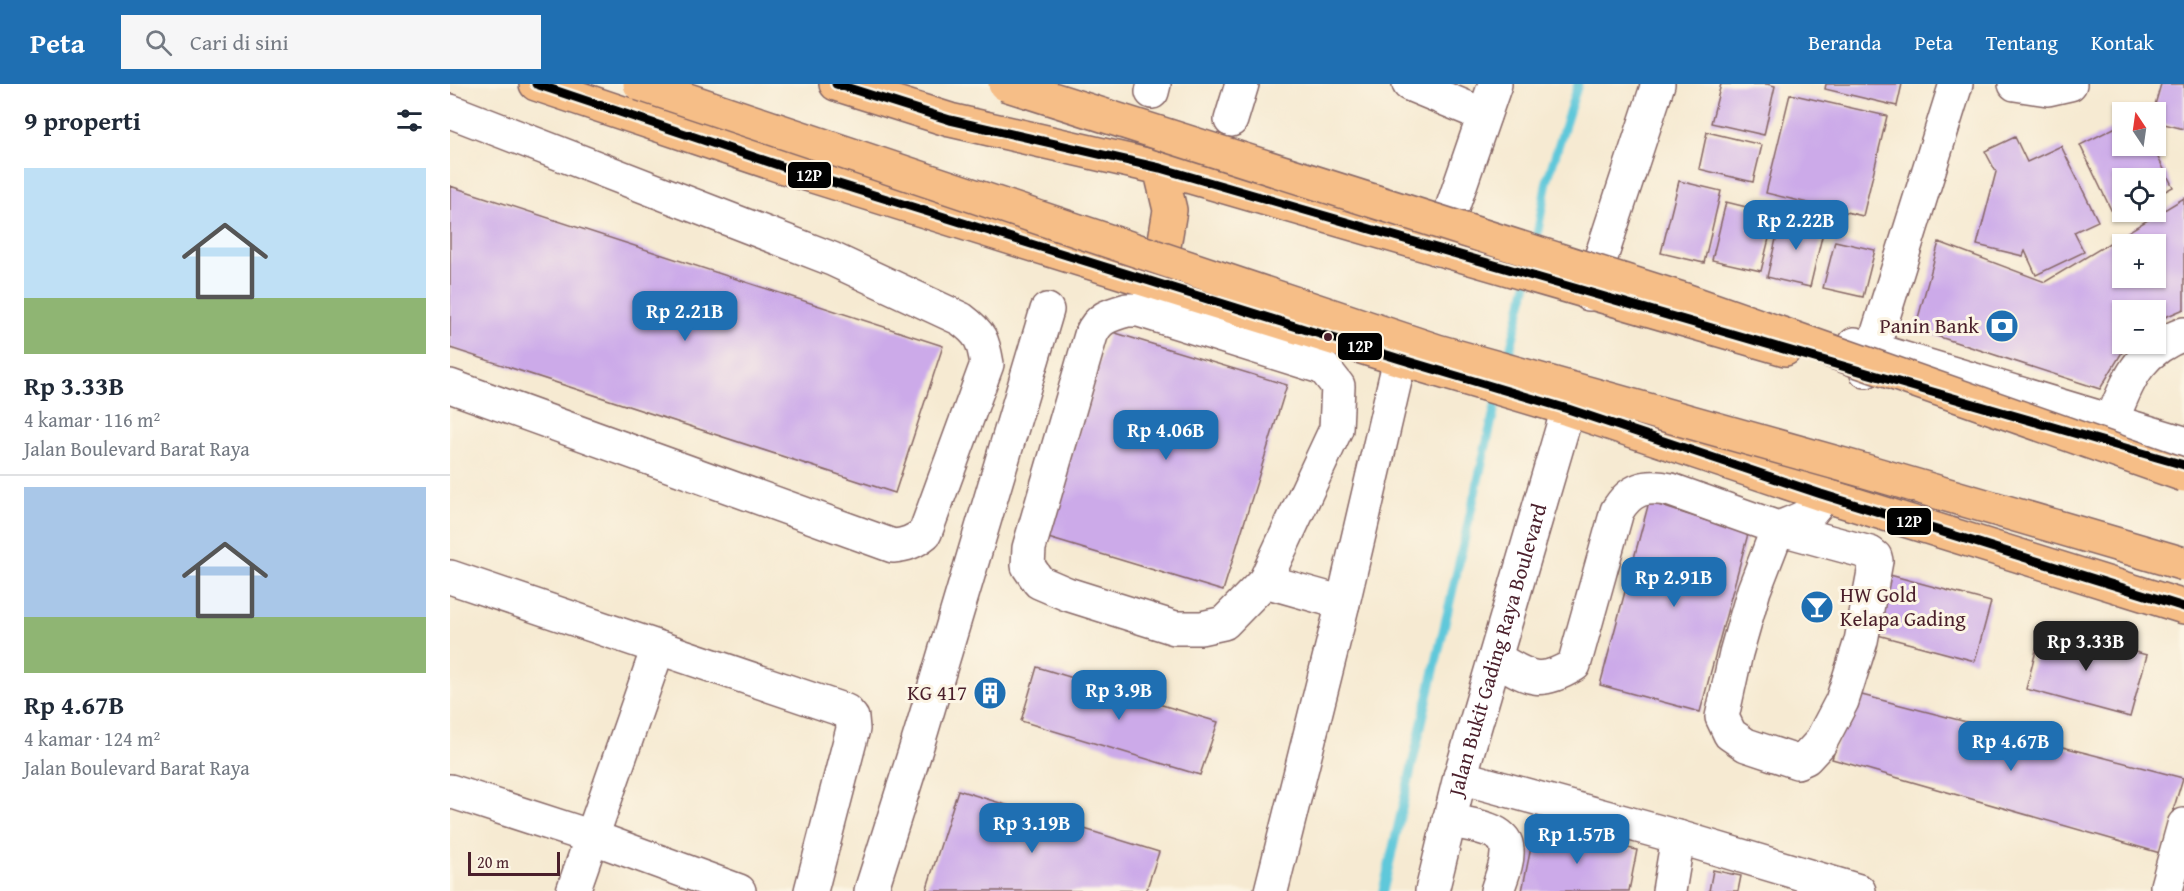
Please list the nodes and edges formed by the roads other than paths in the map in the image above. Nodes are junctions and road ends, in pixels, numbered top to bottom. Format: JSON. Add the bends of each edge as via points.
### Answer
{"nodes":[{"id":1,"x":536,"y":84,"type":"edge"},
{"id":2,"x":640,"y":84,"type":"edge"},
{"id":3,"x":836,"y":84,"type":"edge"},
{"id":4,"x":1005,"y":84,"type":"edge"},
{"id":5,"x":1242,"y":84,"type":"edge"},
{"id":6,"x":1659,"y":84,"type":"edge"},
{"id":7,"x":1956,"y":84,"type":"edge"},
{"id":8,"x":2015,"y":84,"type":"edge"},
{"id":9,"x":2070,"y":84,"type":"edge"},
{"id":10,"x":1420,"y":86,"type":"edge"},
{"id":11,"x":1490,"y":93,"type":"edge"},
{"id":12,"x":450,"y":111,"type":"edge"},
{"id":13,"x":1231,"y":120,"type":"dead end"},
{"id":14,"x":1160,"y":168,"type":"junction"},
{"id":15,"x":1450,"y":253,"type":"junction"},
{"id":16,"x":1593,"y":281,"type":"junction"},
{"id":17,"x":1143,"y":295,"type":"junction"},
{"id":18,"x":1047,"y":310,"type":"dead end"},
{"id":19,"x":2184,"y":334,"type":"edge"},
{"id":20,"x":1400,"y":360,"type":"junction"},
{"id":21,"x":1869,"y":361,"type":"junction"},
{"id":22,"x":450,"y":386,"type":"edge"},
{"id":23,"x":1560,"y":406,"type":"junction"},
{"id":24,"x":2111,"y":422,"type":"junction"},
{"id":25,"x":2184,"y":443,"type":"edge"},
{"id":26,"x":2184,"y":465,"type":"edge"},
{"id":27,"x":2184,"y":475,"type":"edge"},
{"id":28,"x":1821,"y":494,"type":"junction"},
{"id":29,"x":1778,"y":528,"type":"junction"},
{"id":30,"x":2184,"y":564,"type":"edge"},
{"id":31,"x":450,"y":577,"type":"edge"},
{"id":32,"x":1265,"y":581,"type":"junction"},
{"id":33,"x":1343,"y":603,"type":"junction"},
{"id":34,"x":2184,"y":607,"type":"edge"},
{"id":35,"x":658,"y":648,"type":"junction"},
{"id":36,"x":1491,"y":670,"type":"junction"},
{"id":37,"x":1463,"y":767,"type":"junction"},
{"id":38,"x":450,"y":791,"type":"edge"},
{"id":39,"x":1449,"y":820,"type":"junction"},
{"id":40,"x":2184,"y":825,"type":"edge"},
{"id":41,"x":592,"y":837,"type":"junction"},
{"id":42,"x":1678,"y":837,"type":"junction"},
{"id":43,"x":2167,"y":886,"type":"dead end"},
{"id":44,"x":1845,"y":889,"type":"edge"},
{"id":45,"x":573,"y":891,"type":"edge"},
{"id":46,"x":739,"y":891,"type":"edge"},
{"id":47,"x":811,"y":891,"type":"edge"},
{"id":48,"x":871,"y":891,"type":"edge"},
{"id":49,"x":1271,"y":891,"type":"edge"},
{"id":50,"x":1432,"y":891,"type":"edge"},
{"id":51,"x":1497,"y":891,"type":"edge"},
{"id":52,"x":1669,"y":891,"type":"edge"}],
"edges":[{"from":1,"to":17,"type":"main road","via":[[784,167]]},
{"from":2,"to":30,"type":"main road","bridge":true,"via":[[1437,351]]},
{"from":3,"to":14,"type":"main road","via":[[950,120]]},
{"from":4,"to":27,"type":"main road","bridge":true,"via":[[1685,300]]},
{"from":5,"to":13,"type":"street"},
{"from":6,"to":16,"type":"street"},
{"from":7,"to":21,"type":"street"},
{"from":8,"to":9,"type":"street","via":[[2048,89]]},
{"from":10,"to":11,"type":"street"},
{"from":11,"to":15,"type":"street"},
{"from":12,"to":22,"type":"street","via":[[832,259],[961,319],[984,342],[987,364],[925,533],[904,545],[892,546]]},
{"from":14,"to":15,"type":"main road"},
{"from":14,"to":17,"type":"main road","via":[[1170,210],[1163,252]]},
{"from":15,"to":16,"type":"main road","via":[[1554,284]]},
{"from":16,"to":21,"type":"main road"},
{"from":17,"to":20,"type":"main road"},
{"from":17,"to":32,"type":"street","via":[[1324,368],[1338,386],[1336,429]]},
{"from":17,"to":32,"type":"street","via":[[1127,310],[1095,324],[1029,548],[1028,566],[1039,582],[1067,594],[1175,628],[1224,623]]},
{"from":18,"to":48,"type":"street"},
{"from":19,"to":24,"type":"street","via":[[2147,355],[2132,373]]},
{"from":20,"to":23,"type":"main road"},
{"from":20,"to":33,"type":"street"},
{"from":21,"to":24,"type":"street"},
{"from":21,"to":26,"type":"main road"},
{"from":23,"to":28,"type":"main road"},
{"from":23,"to":36,"type":"street","name":"Jalan Bukit Gading Raya Boulevard","via":[[1517,588]]},
{"from":24,"to":25,"type":"street"},
{"from":28,"to":29,"type":"street","via":[[1818,507]]},
{"from":28,"to":34,"type":"main road"},
{"from":29,"to":29,"type":"street","via":[[1754,590],[1722,717],[1730,734],[1746,745],[1797,762],[1820,743],[1842,701],[1861,641],[1876,561],[1870,553]]},
{"from":29,"to":36,"type":"street","via":[[1655,486],[1626,497],[1617,511],[1574,665],[1541,679]]},
{"from":31,"to":35,"type":"street"},
{"from":32,"to":33,"type":"street"},
{"from":33,"to":49,"type":"street"},
{"from":35,"to":41,"type":"street"},
{"from":35,"to":47,"type":"street","via":[[846,711],[852,718],[853,729]]},
{"from":36,"to":37,"type":"street","name":"Jalan Bukit Gading Raya Boulevard"},
{"from":37,"to":39,"type":"street","name":"Jalan Bukit Gading Raya Boulevard"},
{"from":37,"to":42,"type":"street"},
{"from":38,"to":41,"type":"street"},
{"from":39,"to":50,"type":"street","name":"Jalan Bukit Gading Raya Boulevard"},
{"from":39,"to":51,"type":"street","via":[[1498,832],[1506,842],[1508,852]]},
{"from":40,"to":43,"type":"street"},
{"from":41,"to":45,"type":"street"},
{"from":41,"to":46,"type":"street"},
{"from":42,"to":44,"type":"street"},
{"from":42,"to":52,"type":"street"}]}
